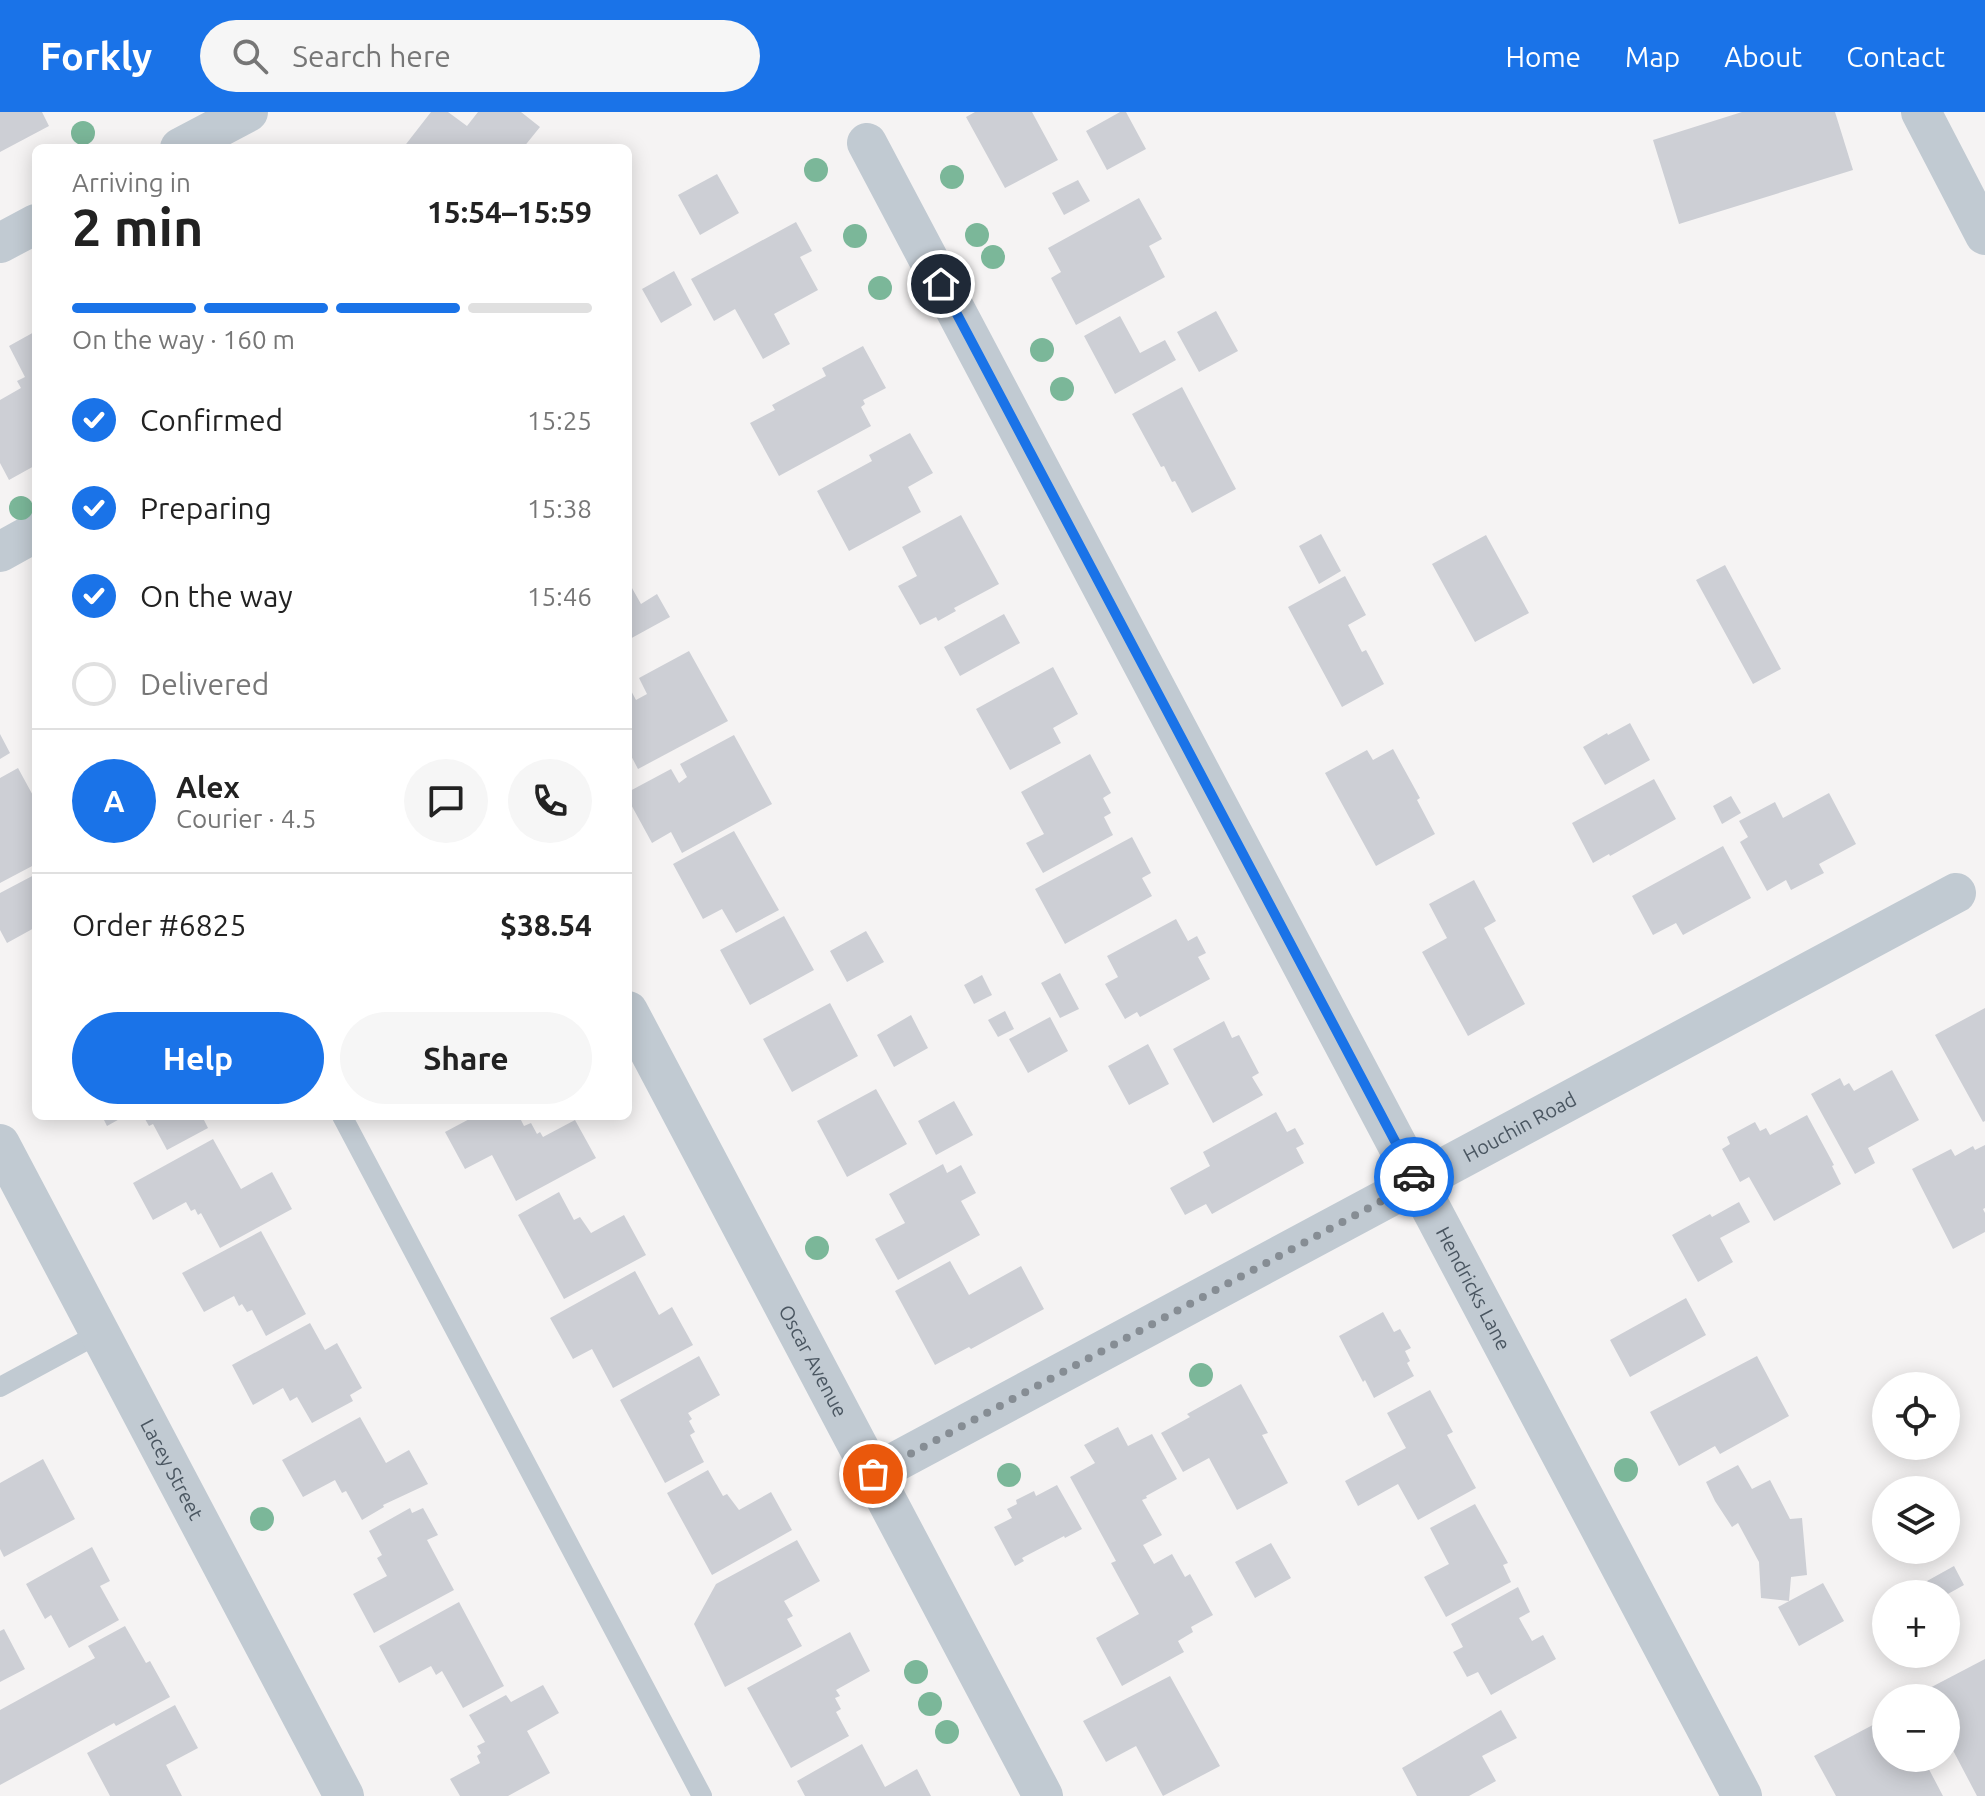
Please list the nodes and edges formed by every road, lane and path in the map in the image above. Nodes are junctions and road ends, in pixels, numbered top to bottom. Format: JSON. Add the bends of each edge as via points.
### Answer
{"nodes":[{"id":1,"x":248,"y":112,"type":"edge"},
{"id":2,"x":1921,"y":112,"type":"edge"},
{"id":3,"x":867,"y":143,"type":"dead end"},
{"id":4,"x":188,"y":144,"type":"edge"},
{"id":5,"x":32,"y":226,"type":"edge"},
{"id":6,"x":1985,"y":235,"type":"edge"},
{"id":7,"x":0,"y":243,"type":"edge"},
{"id":8,"x":1956,"y":893,"type":"dead end"},
{"id":9,"x":632,"y":1019,"type":"edge"},
{"id":10,"x":344,"y":1120,"type":"edge"},
{"id":11,"x":0,"y":1144,"type":"edge"},
{"id":12,"x":1417,"y":1182,"type":"junction"},
{"id":13,"x":100,"y":1333,"type":"junction"},
{"id":14,"x":0,"y":1387,"type":"edge"},
{"id":15,"x":873,"y":1474,"type":"junction"},
{"id":16,"x":332,"y":1792,"type":"edge"},
{"id":17,"x":702,"y":1796,"type":"edge"},
{"id":18,"x":1043,"y":1796,"type":"edge"},
{"id":19,"x":1742,"y":1796,"type":"edge"}],
"edges":[{"from":1,"to":4,"type":"street"},
{"from":2,"to":6,"type":"street"},
{"from":3,"to":12,"type":"street","name":"Hendricks Lane"},
{"from":5,"to":7,"type":"street"},
{"from":8,"to":12,"type":"street","name":"Houchin Road"},
{"from":9,"to":15,"type":"street","name":"Oscar Avenue"},
{"from":10,"to":17,"type":"lane"},
{"from":11,"to":13,"type":"street","name":"Lacey Street"},
{"from":12,"to":15,"type":"street","name":"Houchin Road"},
{"from":12,"to":19,"type":"street","name":"Hendricks Lane"},
{"from":13,"to":14,"type":"lane"},
{"from":13,"to":16,"type":"street","name":"Lacey Street"},
{"from":15,"to":18,"type":"street","name":"Oscar Avenue"}]}
